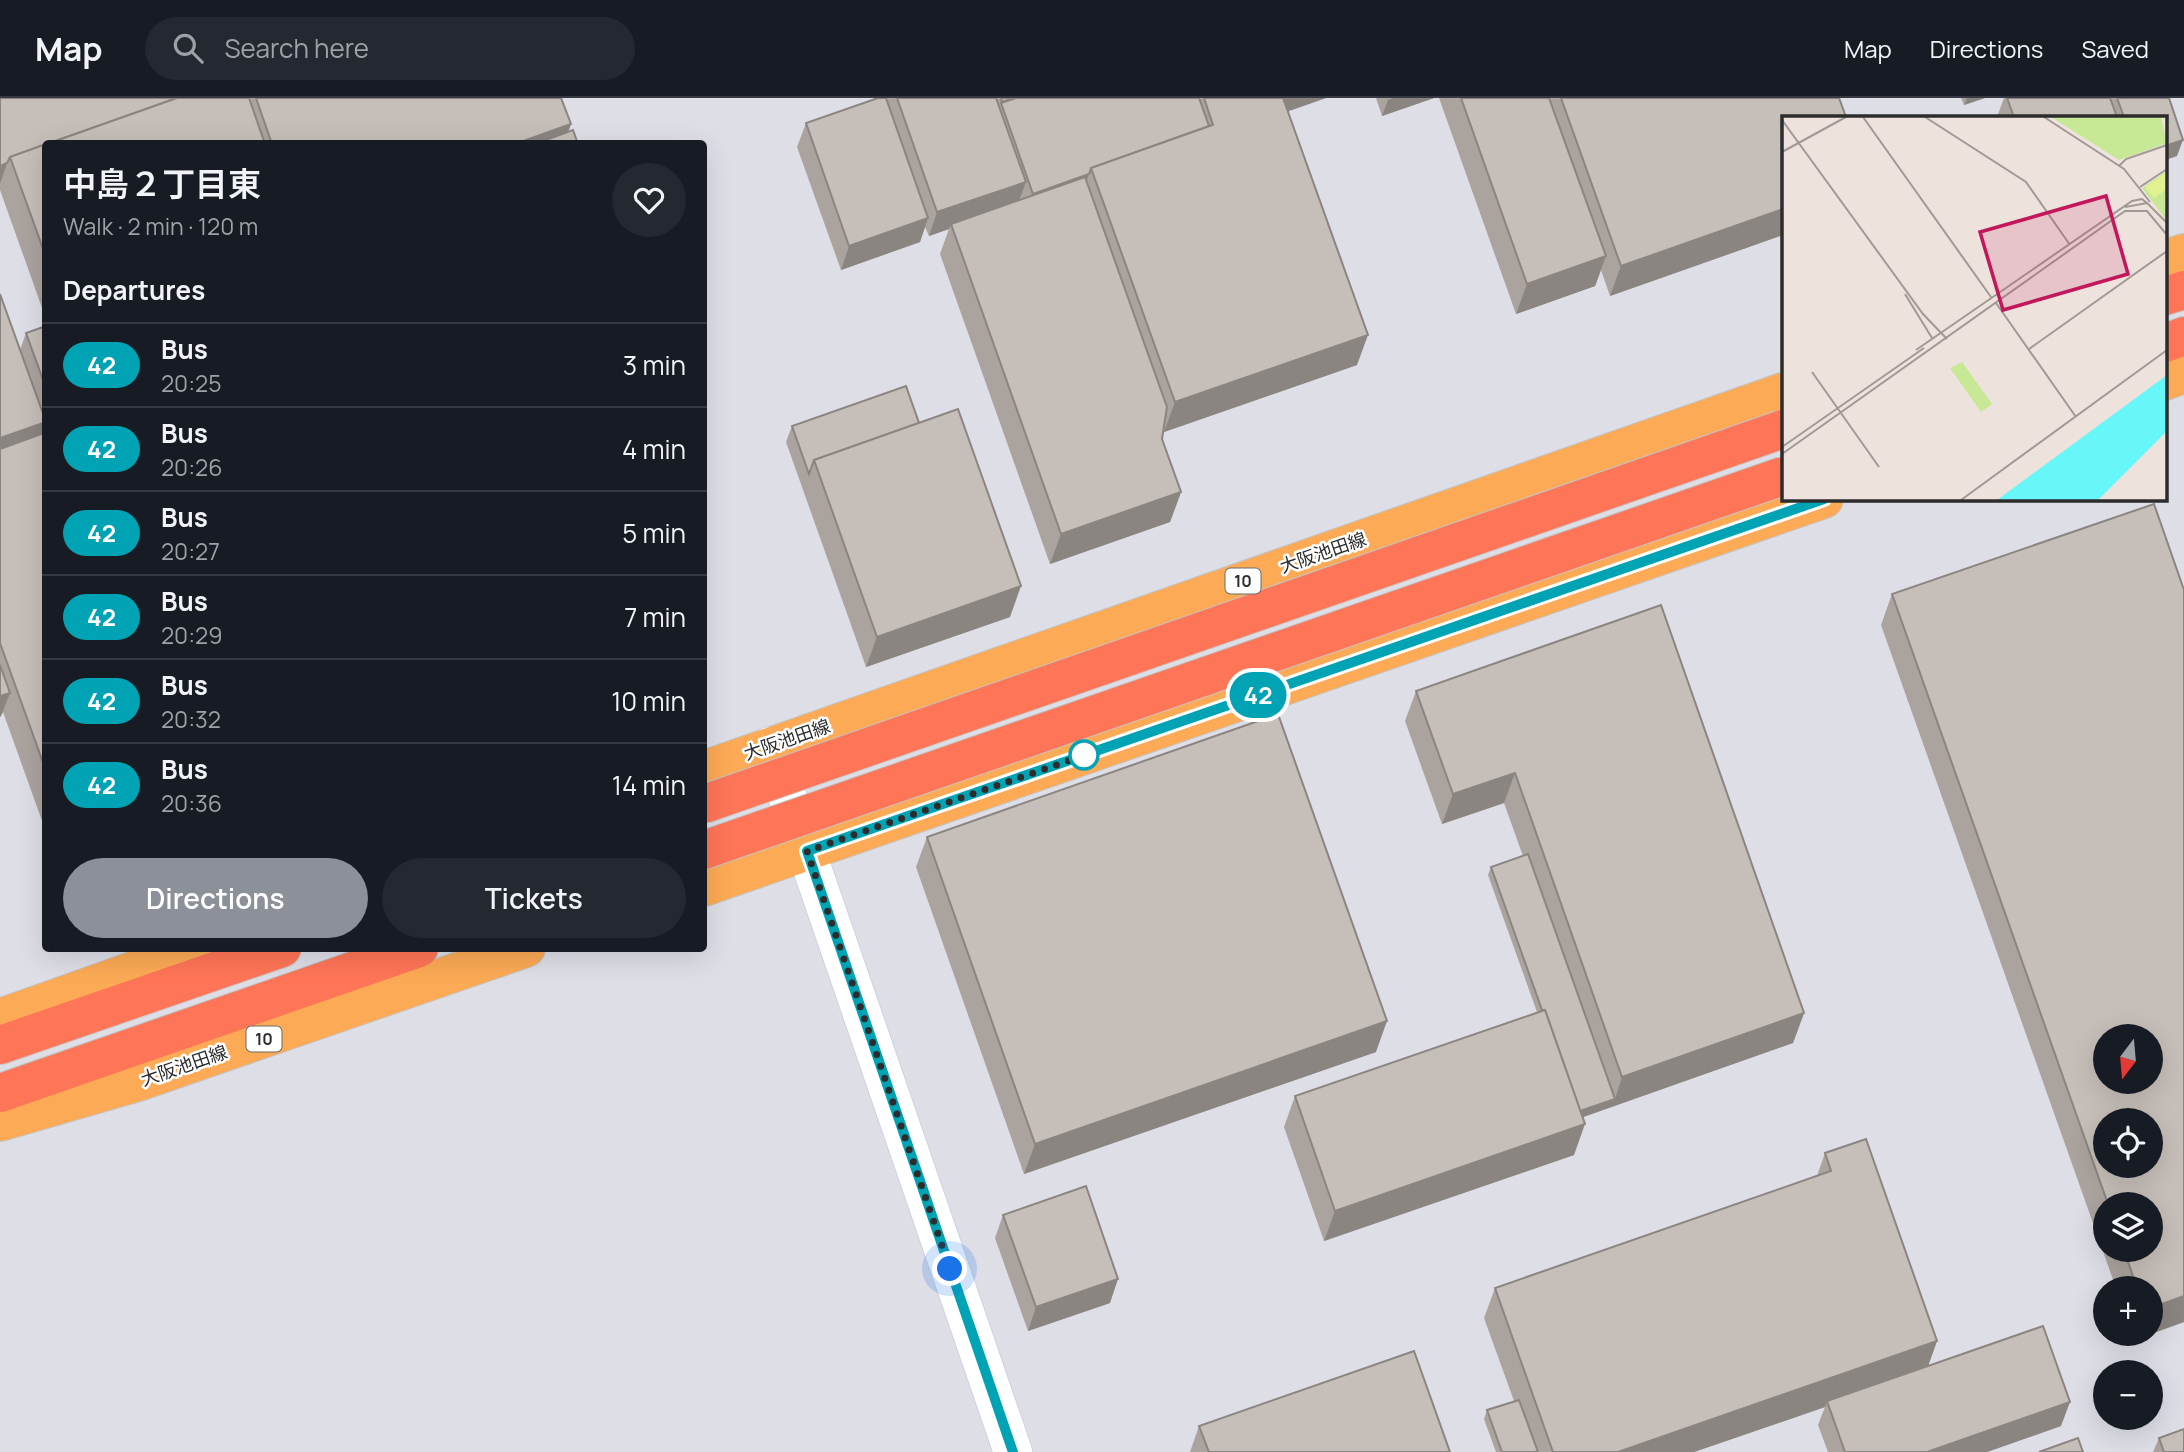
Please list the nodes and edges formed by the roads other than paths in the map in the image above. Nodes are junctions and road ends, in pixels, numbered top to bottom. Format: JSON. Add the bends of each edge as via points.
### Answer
{"nodes":[{"id":1,"x":2184,"y":253,"type":"edge"},
{"id":2,"x":2166,"y":259,"type":"edge"},
{"id":3,"x":2184,"y":290,"type":"edge"},
{"id":4,"x":2166,"y":296,"type":"edge"},
{"id":5,"x":2184,"y":336,"type":"edge"},
{"id":6,"x":2166,"y":343,"type":"edge"},
{"id":7,"x":2184,"y":374,"type":"edge"},
{"id":8,"x":2166,"y":381,"type":"edge"},
{"id":9,"x":1782,"y":393,"type":"edge"},
{"id":10,"x":1782,"y":429,"type":"edge"},
{"id":11,"x":1782,"y":475,"type":"edge"},
{"id":12,"x":1822,"y":500,"type":"edge"},
{"id":13,"x":770,"y":746,"type":"junction"},
{"id":14,"x":707,"y":769,"type":"edge"},
{"id":15,"x":707,"y":803,"type":"edge"},
{"id":16,"x":707,"y":849,"type":"edge"},
{"id":17,"x":807,"y":851,"type":"junction"},
{"id":18,"x":707,"y":886,"type":"edge"},
{"id":19,"x":186,"y":952,"type":"edge"},
{"id":20,"x":270,"y":952,"type":"edge"},
{"id":21,"x":407,"y":952,"type":"edge"},
{"id":22,"x":514,"y":952,"type":"edge"},
{"id":23,"x":0,"y":1018,"type":"edge"},
{"id":24,"x":0,"y":1045,"type":"edge"},
{"id":25,"x":0,"y":1093,"type":"edge"},
{"id":26,"x":0,"y":1122,"type":"edge"},
{"id":27,"x":1013,"y":1452,"type":"edge"}],
"edges":[{"from":1,"to":2,"type":"main road"},
{"from":3,"to":4,"type":"highway"},
{"from":5,"to":6,"type":"highway"},
{"from":7,"to":8,"type":"main road"},
{"from":9,"to":13,"type":"main road","name":"大阪池田線","number":"10"},
{"from":10,"to":15,"type":"highway","bridge":true},
{"from":11,"to":16,"type":"highway","bridge":true},
{"from":12,"to":17,"type":"main road"},
{"from":13,"to":14,"type":"main road","name":"大阪池田線","number":"10"},
{"from":13,"to":17,"type":"street"},
{"from":17,"to":18,"type":"main road"},
{"from":17,"to":27,"type":"street"},
{"from":19,"to":23,"type":"main road"},
{"from":20,"to":24,"type":"highway"},
{"from":21,"to":25,"type":"highway"},
{"from":22,"to":26,"type":"main road","name":"大阪池田線","number":"10","via":[[138,1082]]}]}
